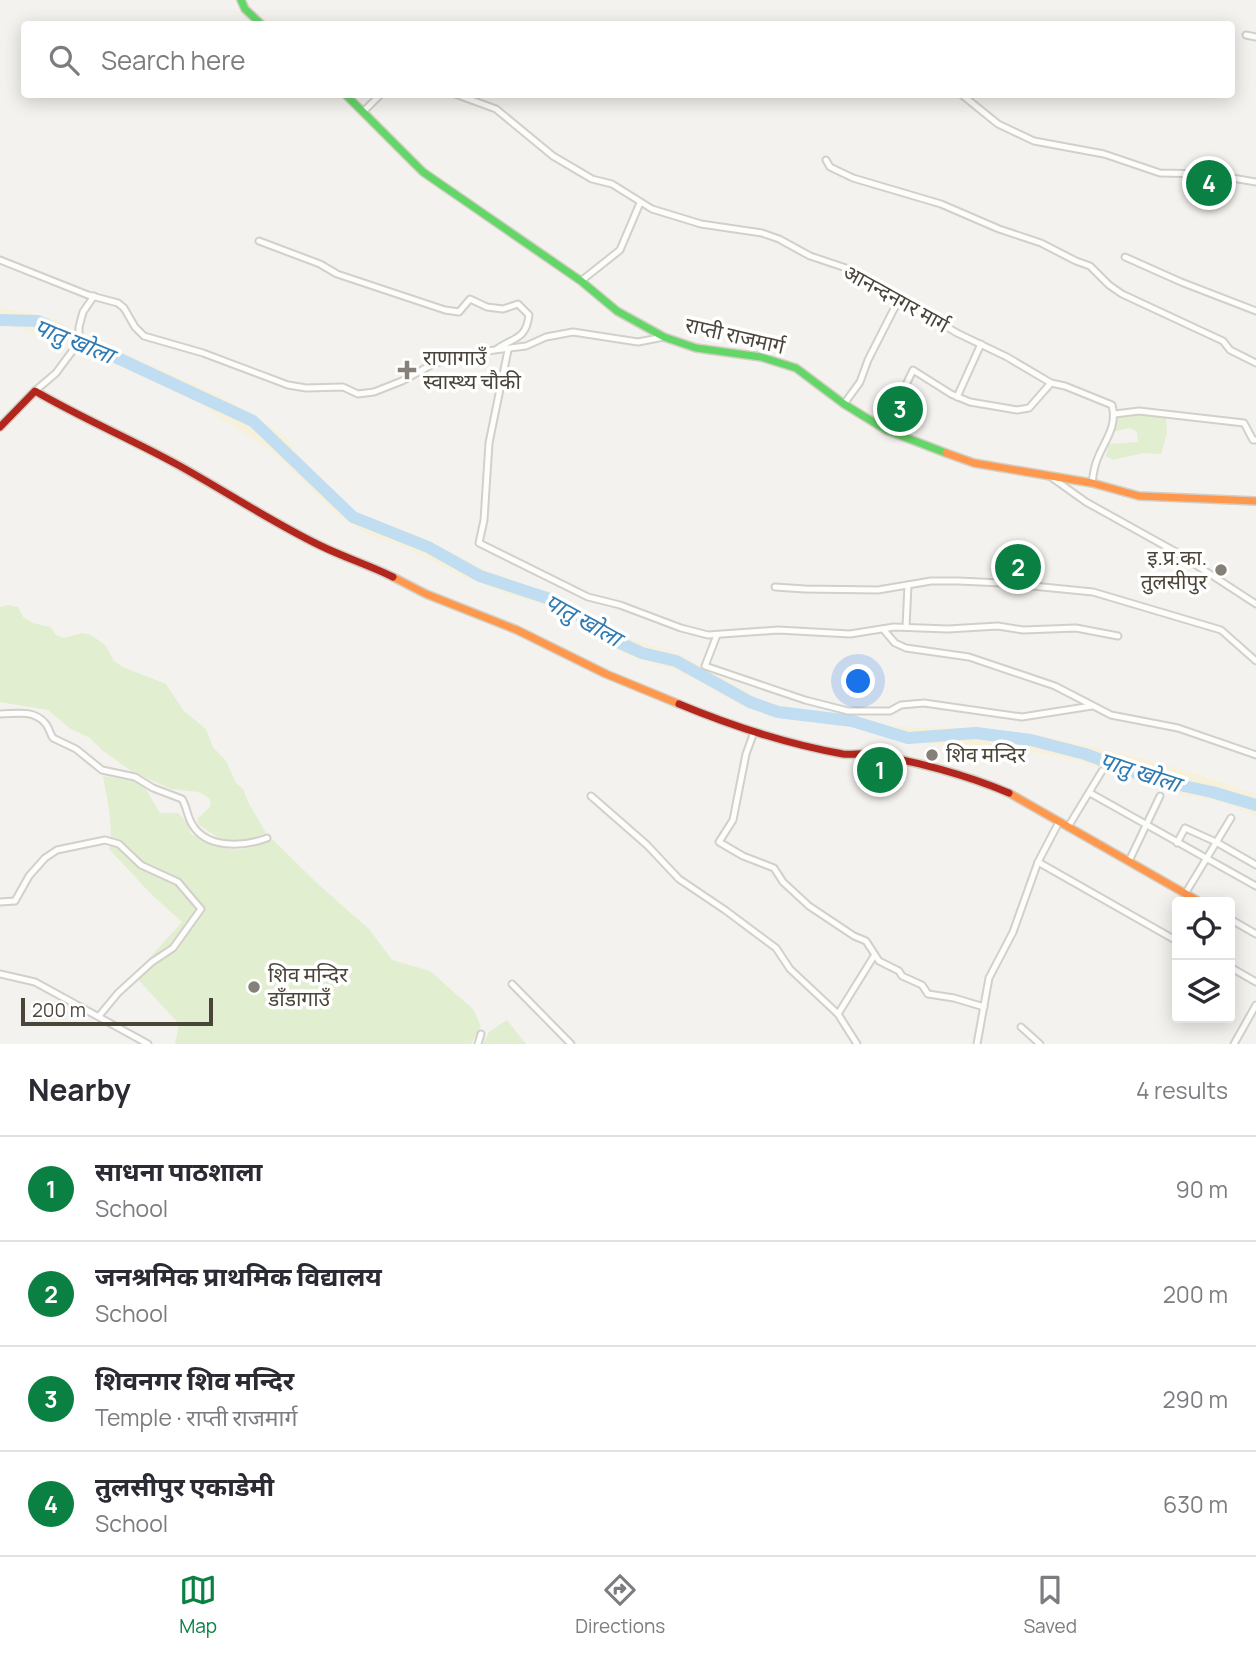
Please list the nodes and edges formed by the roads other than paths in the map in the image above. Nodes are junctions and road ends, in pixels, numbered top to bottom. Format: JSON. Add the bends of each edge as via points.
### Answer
{"nodes":[{"id":1,"x":241,"y":0,"type":"edge"},
{"id":2,"x":258,"y":21,"type":"edge"},
{"id":3,"x":1246,"y":35,"type":"dead end"},
{"id":4,"x":1256,"y":37,"type":"edge"},
{"id":5,"x":349,"y":98,"type":"edge"},
{"id":6,"x":377,"y":98,"type":"edge"},
{"id":7,"x":466,"y":98,"type":"edge"},
{"id":8,"x":966,"y":98,"type":"edge"},
{"id":9,"x":364,"y":111,"type":"junction"},
{"id":10,"x":826,"y":160,"type":"dead end"},
{"id":11,"x":1256,"y":182,"type":"edge"},
{"id":12,"x":640,"y":203,"type":"junction"},
{"id":13,"x":259,"y":241,"type":"dead end"},
{"id":14,"x":1125,"y":257,"type":"dead end"},
{"id":15,"x":0,"y":260,"type":"edge"},
{"id":16,"x":581,"y":281,"type":"junction"},
{"id":17,"x":94,"y":296,"type":"junction"},
{"id":18,"x":899,"y":299,"type":"junction"},
{"id":19,"x":1256,"y":311,"type":"edge"},
{"id":20,"x":664,"y":337,"type":"junction"},
{"id":21,"x":981,"y":344,"type":"junction"},
{"id":22,"x":497,"y":349,"type":"junction"},
{"id":23,"x":508,"y":350,"type":"junction"},
{"id":24,"x":1256,"y":363,"type":"edge"},
{"id":25,"x":1051,"y":383,"type":"junction"},
{"id":26,"x":35,"y":391,"type":"junction"},
{"id":27,"x":957,"y":397,"type":"junction"},
{"id":28,"x":844,"y":404,"type":"junction"},
{"id":29,"x":1115,"y":414,"type":"junction"},
{"id":30,"x":0,"y":427,"type":"edge"},
{"id":31,"x":886,"y":430,"type":"junction"},
{"id":32,"x":1256,"y":440,"type":"edge"},
{"id":33,"x":1048,"y":475,"type":"junction"},
{"id":34,"x":1092,"y":483,"type":"junction"},
{"id":35,"x":1256,"y":501,"type":"edge"},
{"id":36,"x":908,"y":584,"type":"junction"},
{"id":37,"x":775,"y":587,"type":"dead end"},
{"id":38,"x":1256,"y":604,"type":"edge"},
{"id":39,"x":906,"y":627,"type":"junction"},
{"id":40,"x":883,"y":629,"type":"junction"},
{"id":41,"x":717,"y":635,"type":"junction"},
{"id":42,"x":1118,"y":636,"type":"dead end"},
{"id":43,"x":1256,"y":661,"type":"edge"},
{"id":44,"x":1092,"y":706,"type":"junction"},
{"id":45,"x":0,"y":714,"type":"edge"},
{"id":46,"x":754,"y":732,"type":"junction"},
{"id":47,"x":1256,"y":755,"type":"edge"},
{"id":48,"x":1102,"y":771,"type":"dead end"},
{"id":49,"x":1090,"y":793,"type":"junction"},
{"id":50,"x":591,"y":796,"type":"dead end"},
{"id":51,"x":1160,"y":796,"type":"dead end"},
{"id":52,"x":1231,"y":818,"type":"dead end"},
{"id":53,"x":1059,"y":822,"type":"junction"},
{"id":54,"x":1147,"y":824,"type":"junction"},
{"id":55,"x":1068,"y":827,"type":"junction"},
{"id":56,"x":267,"y":838,"type":"dead end"},
{"id":57,"x":1216,"y":842,"type":"junction"},
{"id":58,"x":1177,"y":843,"type":"junction"},
{"id":59,"x":1206,"y":859,"type":"junction"},
{"id":60,"x":1129,"y":861,"type":"junction"},
{"id":61,"x":1038,"y":862,"type":"junction"},
{"id":62,"x":1256,"y":865,"type":"edge"},
{"id":63,"x":1256,"y":886,"type":"edge"},
{"id":64,"x":1185,"y":894,"type":"junction"},
{"id":65,"x":1191,"y":897,"type":"edge"},
{"id":66,"x":0,"y":902,"type":"edge"},
{"id":67,"x":1235,"y":922,"type":"edge"},
{"id":68,"x":1256,"y":934,"type":"edge"},
{"id":69,"x":1172,"y":938,"type":"edge"},
{"id":70,"x":874,"y":956,"type":"junction"},
{"id":71,"x":1235,"y":970,"type":"edge"},
{"id":72,"x":0,"y":974,"type":"edge"},
{"id":73,"x":1256,"y":982,"type":"edge"},
{"id":74,"x":512,"y":985,"type":"dead end"},
{"id":75,"x":1256,"y":1005,"type":"edge"},
{"id":76,"x":984,"y":1007,"type":"junction"},
{"id":77,"x":838,"y":1014,"type":"junction"},
{"id":78,"x":99,"y":1016,"type":"junction"},
{"id":79,"x":1021,"y":1027,"type":"dead end"},
{"id":80,"x":481,"y":1034,"type":"dead end"},
{"id":81,"x":148,"y":1044,"type":"edge"},
{"id":82,"x":478,"y":1044,"type":"edge"},
{"id":83,"x":571,"y":1044,"type":"edge"},
{"id":84,"x":857,"y":1044,"type":"edge"},
{"id":85,"x":977,"y":1044,"type":"edge"},
{"id":86,"x":1040,"y":1044,"type":"edge"},
{"id":87,"x":1234,"y":1044,"type":"edge"}],
"edges":[{"from":1,"to":2,"type":"street"},
{"from":3,"to":4,"type":"street"},
{"from":5,"to":9,"type":"street","name":"राप्ती राजमार्ग"},
{"from":6,"to":9,"type":"street"},
{"from":7,"to":12,"type":"street","name":"आनन्दनगर मार्ग","via":[[496,109],[553,156]]},
{"from":8,"to":11,"type":"street","via":[[998,124],[1034,141],[1104,154],[1160,173],[1209,174]]},
{"from":9,"to":16,"type":"street","name":"राप्ती राजमार्ग","via":[[423,172]]},
{"from":10,"to":24,"type":"street","via":[[830,167],[853,178],[941,204],[1090,266],[1122,293],[1223,341],[1230,350]]},
{"from":12,"to":16,"type":"street","via":[[620,250]]},
{"from":12,"to":18,"type":"street","name":"आनन्दनगर मार्ग","via":[[701,223],[779,239],[810,256],[852,270]]},
{"from":13,"to":22,"type":"street","via":[[337,274],[445,310],[459,312],[470,299],[503,309],[517,304],[529,315],[528,325],[523,334]]},
{"from":14,"to":19,"type":"street"},
{"from":15,"to":17,"type":"street"},
{"from":16,"to":20,"type":"street","name":"राप्ती राजमार्ग","via":[[617,311]]},
{"from":17,"to":22,"type":"street","via":[[124,307],[144,336],[306,388],[374,392],[433,363]]},
{"from":17,"to":26,"type":"street","via":[[83,312],[79,342],[56,373]]},
{"from":18,"to":21,"type":"street","name":"आनन्दनगर मार्ग"},
{"from":18,"to":28,"type":"street","via":[[860,382]]},
{"from":20,"to":23,"type":"street","via":[[638,342],[573,331]]},
{"from":20,"to":28,"type":"street","name":"राप्ती राजमार्ग","via":[[796,368]]},
{"from":21,"to":25,"type":"street","name":"आनन्दनगर मार्ग"},
{"from":21,"to":27,"type":"street"},
{"from":22,"to":23,"type":"street"},
{"from":23,"to":41,"type":"street","via":[[489,443],[480,543],[588,597]]},
{"from":25,"to":27,"type":"street","via":[[1028,408],[1017,410],[981,406]]},
{"from":25,"to":29,"type":"street","name":"आनन्दनगर मार्ग","via":[[1112,405]]},
{"from":26,"to":30,"type":"street"},
{"from":26,"to":46,"type":"street","via":[[321,546],[517,629],[606,674]]},
{"from":27,"to":31,"type":"street","via":[[913,370]]},
{"from":28,"to":31,"type":"street","name":"राप्ती राजमार्ग"},
{"from":29,"to":32,"type":"street","via":[[1139,411],[1238,421]]},
{"from":29,"to":34,"type":"street"},
{"from":31,"to":33,"type":"street","name":"राप्ती राजमार्ग","via":[[974,463]]},
{"from":33,"to":34,"type":"street","name":"राप्ती राजमार्ग"},
{"from":33,"to":38,"type":"street"},
{"from":34,"to":35,"type":"street","name":"राप्ती राजमार्ग","via":[[1139,496]]},
{"from":36,"to":37,"type":"street","via":[[878,590]]},
{"from":36,"to":39,"type":"street"},
{"from":36,"to":43,"type":"street","via":[[1002,583],[1093,592],[1221,630]]},
{"from":39,"to":40,"type":"street"},
{"from":39,"to":42,"type":"street","via":[[1065,627]]},
{"from":40,"to":41,"type":"street","via":[[850,634],[778,630]]},
{"from":40,"to":44,"type":"street","via":[[906,648],[969,657],[1055,686]]},
{"from":41,"to":44,"type":"street","via":[[705,666],[848,711],[890,711],[924,703],[1022,717]]},
{"from":44,"to":47,"type":"street","via":[[1111,715],[1178,728]]},
{"from":45,"to":56,"type":"street","via":[[36,716],[47,724],[53,738],[102,770],[135,777],[183,799],[193,828],[220,845]]},
{"from":46,"to":53,"type":"street","via":[[972,778]]},
{"from":46,"to":70,"type":"street","via":[[733,820],[719,842],[774,868],[809,906],[866,941]]},
{"from":48,"to":49,"type":"street"},
{"from":49,"to":54,"type":"street"},
{"from":49,"to":55,"type":"street"},
{"from":50,"to":77,"type":"street","via":[[680,879],[776,948],[790,969]]},
{"from":51,"to":54,"type":"street"},
{"from":52,"to":57,"type":"street"},
{"from":53,"to":55,"type":"street"},
{"from":53,"to":61,"type":"street"},
{"from":54,"to":58,"type":"street"},
{"from":54,"to":60,"type":"street"},
{"from":55,"to":60,"type":"street"},
{"from":57,"to":58,"type":"street","via":[[1185,828]]},
{"from":57,"to":59,"type":"street"},
{"from":57,"to":62,"type":"street"},
{"from":58,"to":59,"type":"street"},
{"from":59,"to":63,"type":"street"},
{"from":59,"to":64,"type":"street"},
{"from":60,"to":64,"type":"street"},
{"from":61,"to":69,"type":"street"},
{"from":61,"to":76,"type":"street","via":[[1013,932],[989,978]]},
{"from":64,"to":65,"type":"street"},
{"from":66,"to":78,"type":"street","via":[[15,901],[29,876],[57,850],[105,840],[178,883],[193,899],[201,909],[173,948],[118,993]]},
{"from":67,"to":68,"type":"street"},
{"from":70,"to":76,"type":"street","via":[[922,985],[928,994]]},
{"from":70,"to":77,"type":"street"},
{"from":71,"to":73,"type":"street"},
{"from":72,"to":78,"type":"street","via":[[36,982]]},
{"from":74,"to":83,"type":"street"},
{"from":75,"to":87,"type":"street"},
{"from":76,"to":85,"type":"street"},
{"from":77,"to":84,"type":"street"},
{"from":78,"to":81,"type":"street"},
{"from":79,"to":86,"type":"street"},
{"from":80,"to":82,"type":"street"}]}
